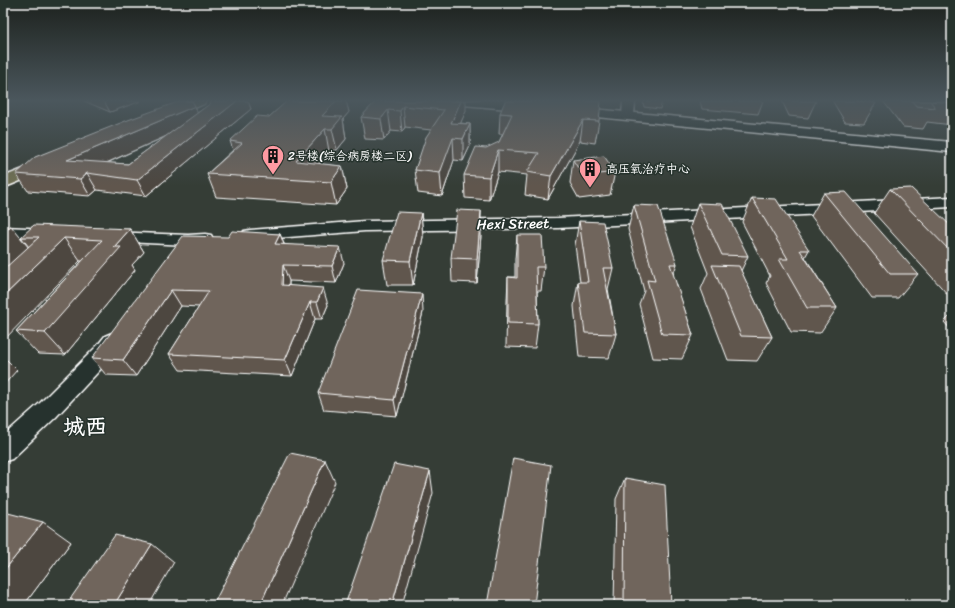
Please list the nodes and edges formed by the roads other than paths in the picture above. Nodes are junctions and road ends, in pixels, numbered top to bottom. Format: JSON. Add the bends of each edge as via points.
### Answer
{"nodes":[{"id":1,"x":768,"y":129,"type":"edge"},
{"id":2,"x":952,"y":147,"type":"edge"},
{"id":3,"x":3,"y":172,"type":"edge"},
{"id":4,"x":3,"y":183,"type":"edge"},
{"id":5,"x":952,"y":202,"type":"edge"},
{"id":6,"x":3,"y":232,"type":"edge"},
{"id":7,"x":64,"y":235,"type":"edge"},
{"id":8,"x":95,"y":236,"type":"edge"},
{"id":9,"x":188,"y":240,"type":"junction"},
{"id":10,"x":173,"y":258,"type":"edge"},
{"id":11,"x":122,"y":326,"type":"edge"},
{"id":12,"x":3,"y":451,"type":"edge"}],
"edges":[{"from":1,"to":2,"type":"main road"},
{"from":3,"to":4,"type":"main road","via":[[58,155]]},
{"from":5,"to":9,"type":"street","name":"Hexi Street","via":[[558,224],[365,226]]},
{"from":6,"to":7,"type":"street"},
{"from":8,"to":9,"type":"street","name":"Hexi Street"},
{"from":9,"to":10,"type":"street"},
{"from":11,"to":12,"type":"street","via":[[104,352],[48,410]]}]}
